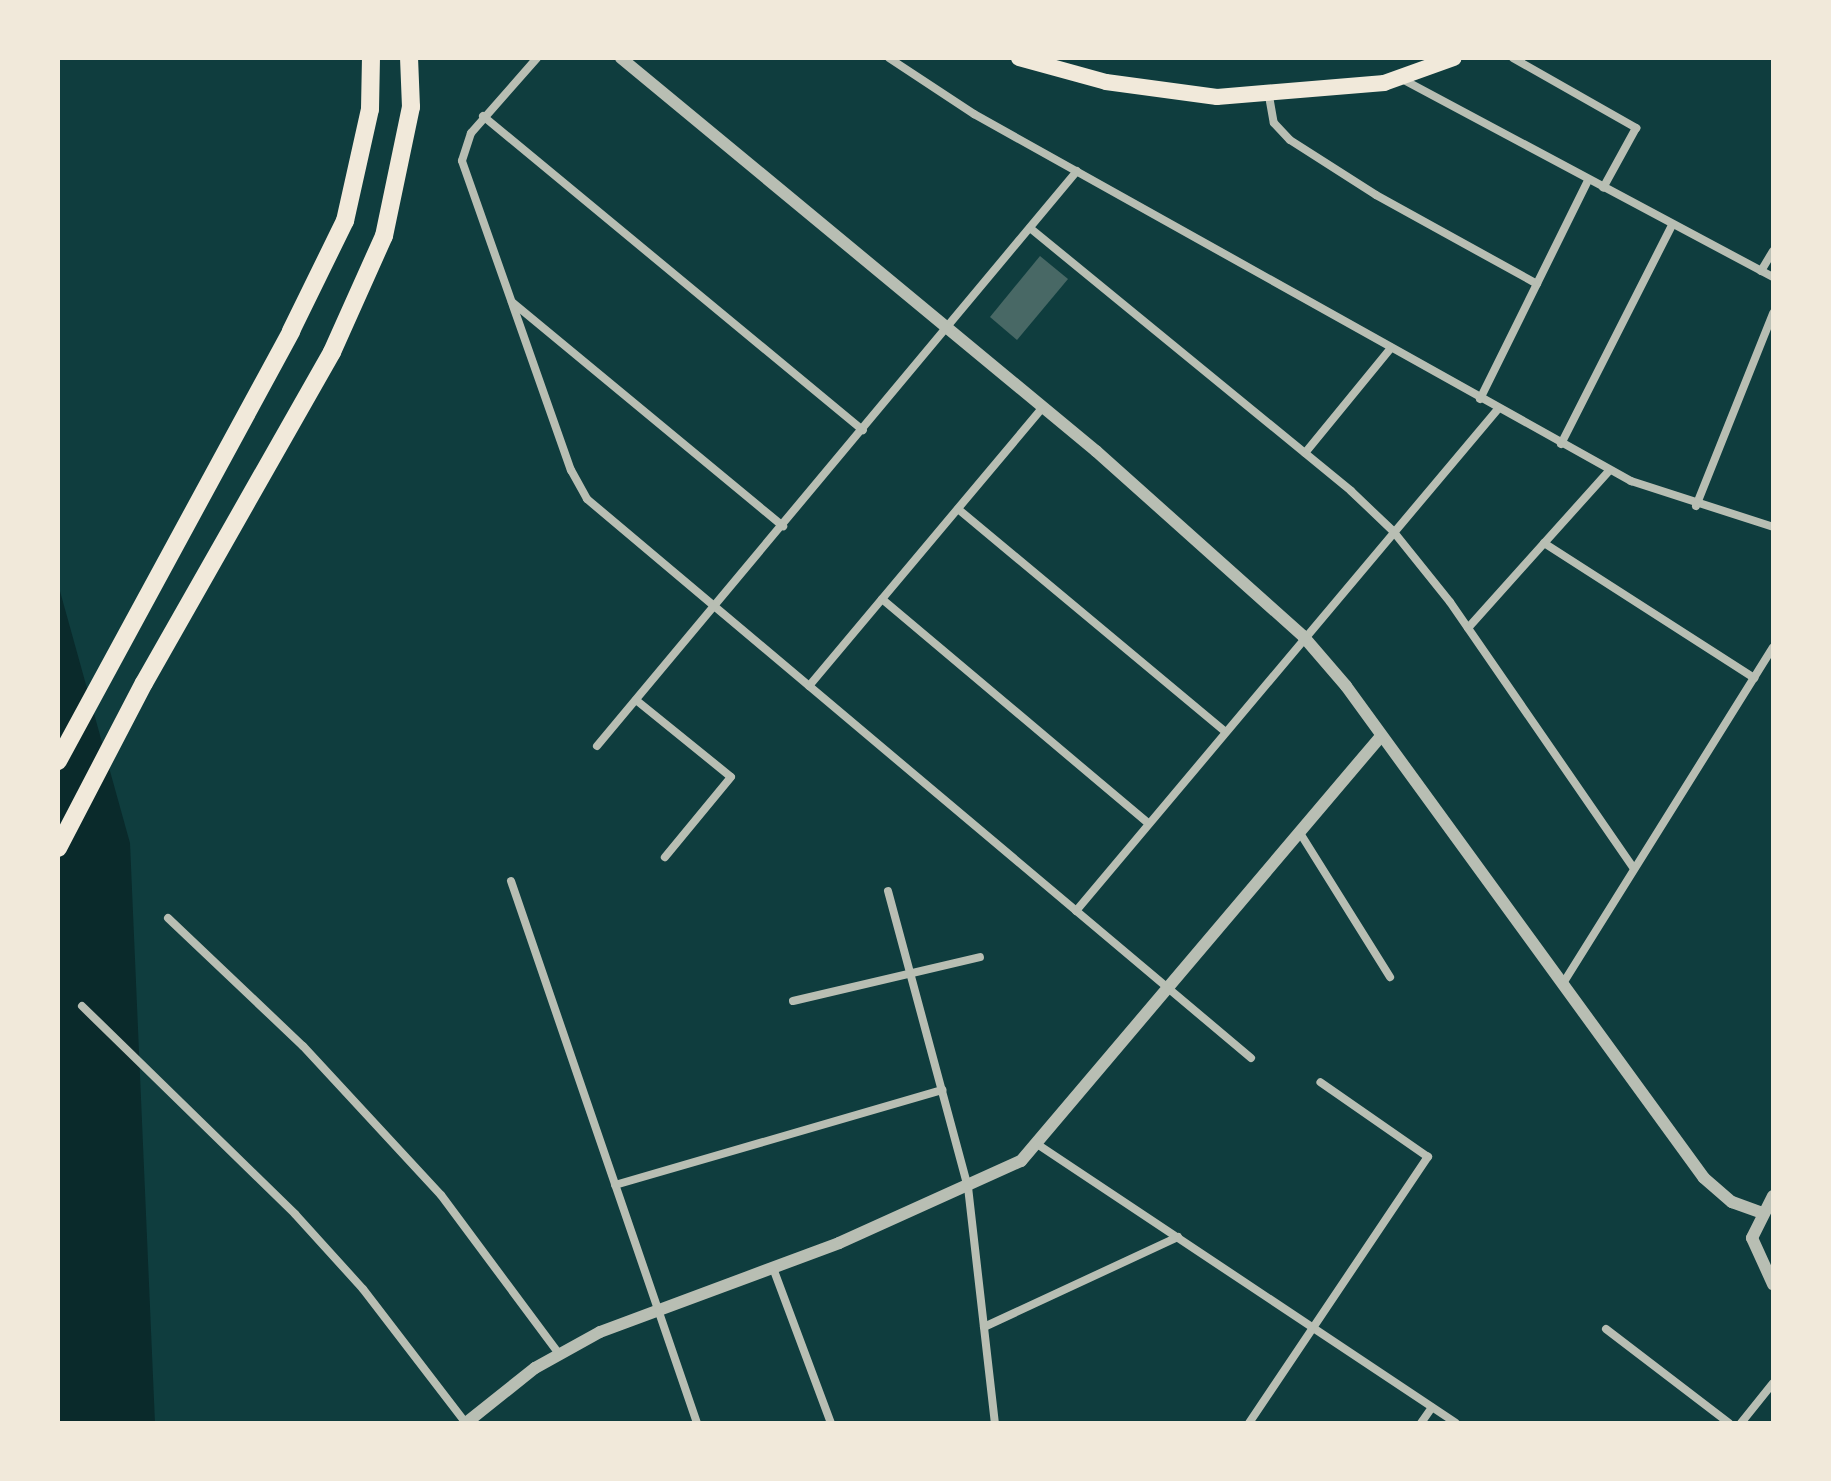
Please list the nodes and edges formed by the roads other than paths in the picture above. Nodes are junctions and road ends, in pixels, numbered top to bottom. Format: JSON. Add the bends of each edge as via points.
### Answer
{"nodes":[{"id":1,"x":371,"y":58,"type":"edge"},
{"id":2,"x":409,"y":58,"type":"edge"},
{"id":3,"x":537,"y":58,"type":"edge"},
{"id":4,"x":621,"y":58,"type":"edge"},
{"id":5,"x":889,"y":58,"type":"edge"},
{"id":6,"x":1019,"y":58,"type":"edge"},
{"id":7,"x":1513,"y":58,"type":"edge"},
{"id":8,"x":1447,"y":59,"type":"edge"},
{"id":9,"x":1072,"y":65,"type":"edge"},
{"id":10,"x":1401,"y":78,"type":"junction"},
{"id":11,"x":1269,"y":96,"type":"junction"},
{"id":12,"x":483,"y":116,"type":"junction"},
{"id":13,"x":1077,"y":171,"type":"junction"},
{"id":14,"x":1588,"y":180,"type":"junction"},
{"id":15,"x":1603,"y":188,"type":"junction"},
{"id":16,"x":1672,"y":225,"type":"junction"},
{"id":17,"x":1030,"y":228,"type":"junction"},
{"id":18,"x":1773,"y":251,"type":"edge"},
{"id":19,"x":1761,"y":271,"type":"junction"},
{"id":20,"x":1773,"y":277,"type":"edge"},
{"id":21,"x":1537,"y":284,"type":"junction"},
{"id":22,"x":510,"y":300,"type":"junction"},
{"id":23,"x":1773,"y":313,"type":"edge"},
{"id":24,"x":949,"y":329,"type":"junction"},
{"id":25,"x":1391,"y":348,"type":"junction"},
{"id":26,"x":1480,"y":399,"type":"junction"},
{"id":27,"x":1043,"y":407,"type":"junction"},
{"id":28,"x":1498,"y":409,"type":"junction"},
{"id":29,"x":863,"y":430,"type":"junction"},
{"id":30,"x":1561,"y":444,"type":"junction"},
{"id":31,"x":1305,"y":453,"type":"junction"},
{"id":32,"x":1610,"y":470,"type":"junction"},
{"id":33,"x":1696,"y":506,"type":"junction"},
{"id":34,"x":958,"y":509,"type":"junction"},
{"id":35,"x":783,"y":526,"type":"junction"},
{"id":36,"x":1773,"y":527,"type":"edge"},
{"id":37,"x":1393,"y":531,"type":"junction"},
{"id":38,"x":1544,"y":543,"type":"junction"},
{"id":39,"x":882,"y":599,"type":"junction"},
{"id":40,"x":715,"y":607,"type":"junction"},
{"id":41,"x":1468,"y":628,"type":"junction"},
{"id":42,"x":1303,"y":636,"type":"junction"},
{"id":43,"x":1773,"y":647,"type":"edge"},
{"id":44,"x":1754,"y":678,"type":"junction"},
{"id":45,"x":809,"y":686,"type":"junction"},
{"id":46,"x":636,"y":700,"type":"junction"},
{"id":47,"x":1224,"y":731,"type":"junction"},
{"id":48,"x":1381,"y":736,"type":"junction"},
{"id":49,"x":597,"y":746,"type":"dead end"},
{"id":50,"x":58,"y":761,"type":"edge"},
{"id":51,"x":1148,"y":823,"type":"junction"},
{"id":52,"x":1300,"y":833,"type":"junction"},
{"id":53,"x":58,"y":848,"type":"edge"},
{"id":54,"x":665,"y":857,"type":"dead end"},
{"id":55,"x":1634,"y":869,"type":"junction"},
{"id":56,"x":511,"y":881,"type":"dead end"},
{"id":57,"x":888,"y":891,"type":"dead end"},
{"id":58,"x":1076,"y":911,"type":"junction"},
{"id":59,"x":168,"y":918,"type":"dead end"},
{"id":60,"x":980,"y":957,"type":"dead end"},
{"id":61,"x":910,"y":974,"type":"junction"},
{"id":62,"x":1390,"y":977,"type":"dead end"},
{"id":63,"x":1562,"y":986,"type":"junction"},
{"id":64,"x":1169,"y":989,"type":"junction"},
{"id":65,"x":793,"y":1001,"type":"dead end"},
{"id":66,"x":82,"y":1006,"type":"dead end"},
{"id":67,"x":1251,"y":1058,"type":"dead end"},
{"id":68,"x":1320,"y":1082,"type":"dead end"},
{"id":69,"x":942,"y":1090,"type":"junction"},
{"id":70,"x":1037,"y":1144,"type":"junction"},
{"id":71,"x":615,"y":1185,"type":"junction"},
{"id":72,"x":968,"y":1187,"type":"junction"},
{"id":73,"x":1773,"y":1196,"type":"edge"},
{"id":74,"x":1762,"y":1213,"type":"junction"},
{"id":75,"x":1178,"y":1237,"type":"junction"},
{"id":76,"x":773,"y":1268,"type":"junction"},
{"id":77,"x":1773,"y":1284,"type":"edge"},
{"id":78,"x":658,"y":1309,"type":"junction"},
{"id":79,"x":1312,"y":1325,"type":"junction"},
{"id":80,"x":984,"y":1327,"type":"junction"},
{"id":81,"x":1606,"y":1329,"type":"dead end"},
{"id":82,"x":559,"y":1354,"type":"junction"},
{"id":83,"x":1773,"y":1383,"type":"edge"},
{"id":84,"x":1432,"y":1407,"type":"junction"},
{"id":85,"x":466,"y":1423,"type":"edge"},
{"id":86,"x":697,"y":1423,"type":"edge"},
{"id":87,"x":831,"y":1423,"type":"edge"},
{"id":88,"x":995,"y":1423,"type":"edge"},
{"id":89,"x":1249,"y":1423,"type":"edge"},
{"id":90,"x":1421,"y":1423,"type":"edge"},
{"id":91,"x":1456,"y":1423,"type":"edge"},
{"id":92,"x":1729,"y":1423,"type":"edge"},
{"id":93,"x":1741,"y":1423,"type":"edge"}],
"edges":[{"from":1,"to":50,"type":"highway","via":[[370,109],[345,221]]},
{"from":2,"to":53,"type":"highway","via":[[411,107],[384,236],[332,352],[144,683]]},
{"from":3,"to":12,"type":"street"},
{"from":4,"to":24,"type":"street"},
{"from":5,"to":13,"type":"street","via":[[927,87]]},
{"from":6,"to":9,"type":"main road"},
{"from":7,"to":15,"type":"street","via":[[1636,128]]},
{"from":8,"to":10,"type":"main road"},
{"from":9,"to":11,"type":"main road","via":[[1173,94]]},
{"from":10,"to":11,"type":"main road"},
{"from":10,"to":14,"type":"street"},
{"from":11,"to":21,"type":"street","via":[[1274,123],[1290,140],[1424,223]]},
{"from":12,"to":22,"type":"street","via":[[465,144],[462,161]]},
{"from":12,"to":29,"type":"street"},
{"from":13,"to":17,"type":"street"},
{"from":13,"to":25,"type":"street"},
{"from":14,"to":15,"type":"street"},
{"from":14,"to":21,"type":"street"},
{"from":15,"to":16,"type":"street"},
{"from":16,"to":19,"type":"street"},
{"from":16,"to":30,"type":"street"},
{"from":17,"to":24,"type":"street"},
{"from":17,"to":31,"type":"street"},
{"from":18,"to":19,"type":"street"},
{"from":19,"to":20,"type":"street"},
{"from":21,"to":26,"type":"street"},
{"from":22,"to":35,"type":"street"},
{"from":22,"to":40,"type":"street","via":[[587,499]]},
{"from":23,"to":33,"type":"street"},
{"from":24,"to":27,"type":"street"},
{"from":24,"to":29,"type":"street"},
{"from":25,"to":26,"type":"street"},
{"from":25,"to":31,"type":"street"},
{"from":26,"to":28,"type":"street"},
{"from":27,"to":34,"type":"street"},
{"from":27,"to":42,"type":"street"},
{"from":28,"to":30,"type":"street"},
{"from":28,"to":37,"type":"street"},
{"from":29,"to":35,"type":"street"},
{"from":30,"to":32,"type":"street"},
{"from":31,"to":37,"type":"street"},
{"from":32,"to":33,"type":"street"},
{"from":32,"to":38,"type":"street"},
{"from":33,"to":36,"type":"street"},
{"from":34,"to":39,"type":"street"},
{"from":34,"to":47,"type":"street"},
{"from":35,"to":40,"type":"street"},
{"from":37,"to":41,"type":"street"},
{"from":37,"to":42,"type":"street"},
{"from":38,"to":41,"type":"street"},
{"from":38,"to":44,"type":"street"},
{"from":39,"to":45,"type":"street"},
{"from":39,"to":51,"type":"street"},
{"from":40,"to":45,"type":"street"},
{"from":40,"to":46,"type":"street"},
{"from":41,"to":55,"type":"street"},
{"from":42,"to":47,"type":"street"},
{"from":42,"to":48,"type":"street"},
{"from":43,"to":44,"type":"street"},
{"from":44,"to":55,"type":"street"},
{"from":45,"to":58,"type":"street"},
{"from":46,"to":49,"type":"street"},
{"from":46,"to":54,"type":"street","via":[[731,777]]},
{"from":47,"to":51,"type":"street"},
{"from":48,"to":52,"type":"street"},
{"from":48,"to":63,"type":"street"},
{"from":51,"to":58,"type":"street"},
{"from":52,"to":62,"type":"street"},
{"from":52,"to":64,"type":"street"},
{"from":55,"to":63,"type":"street"},
{"from":56,"to":71,"type":"street"},
{"from":57,"to":61,"type":"street"},
{"from":58,"to":64,"type":"street"},
{"from":59,"to":82,"type":"street","via":[[303,1046],[441,1195]]},
{"from":60,"to":61,"type":"street"},
{"from":61,"to":65,"type":"street"},
{"from":61,"to":69,"type":"street"},
{"from":63,"to":74,"type":"street","via":[[1704,1178],[1732,1202]]},
{"from":64,"to":67,"type":"street"},
{"from":64,"to":70,"type":"street"},
{"from":66,"to":85,"type":"street","via":[[295,1214],[363,1289]]},
{"from":68,"to":79,"type":"street","via":[[1428,1157]]},
{"from":69,"to":71,"type":"street"},
{"from":69,"to":72,"type":"street"},
{"from":70,"to":72,"type":"street","via":[[1021,1161]]},
{"from":70,"to":75,"type":"street"},
{"from":71,"to":78,"type":"street"},
{"from":72,"to":76,"type":"street"},
{"from":72,"to":80,"type":"street"},
{"from":73,"to":74,"type":"street"},
{"from":74,"to":77,"type":"street","via":[[1752,1238]]},
{"from":75,"to":79,"type":"street"},
{"from":75,"to":80,"type":"street"},
{"from":76,"to":78,"type":"street"},
{"from":76,"to":87,"type":"street"},
{"from":78,"to":82,"type":"street"},
{"from":78,"to":86,"type":"street"},
{"from":79,"to":84,"type":"street"},
{"from":79,"to":89,"type":"street"},
{"from":80,"to":88,"type":"street"},
{"from":81,"to":92,"type":"street"},
{"from":82,"to":85,"type":"street"},
{"from":83,"to":93,"type":"street"},
{"from":84,"to":90,"type":"street"},
{"from":84,"to":91,"type":"street"}]}
